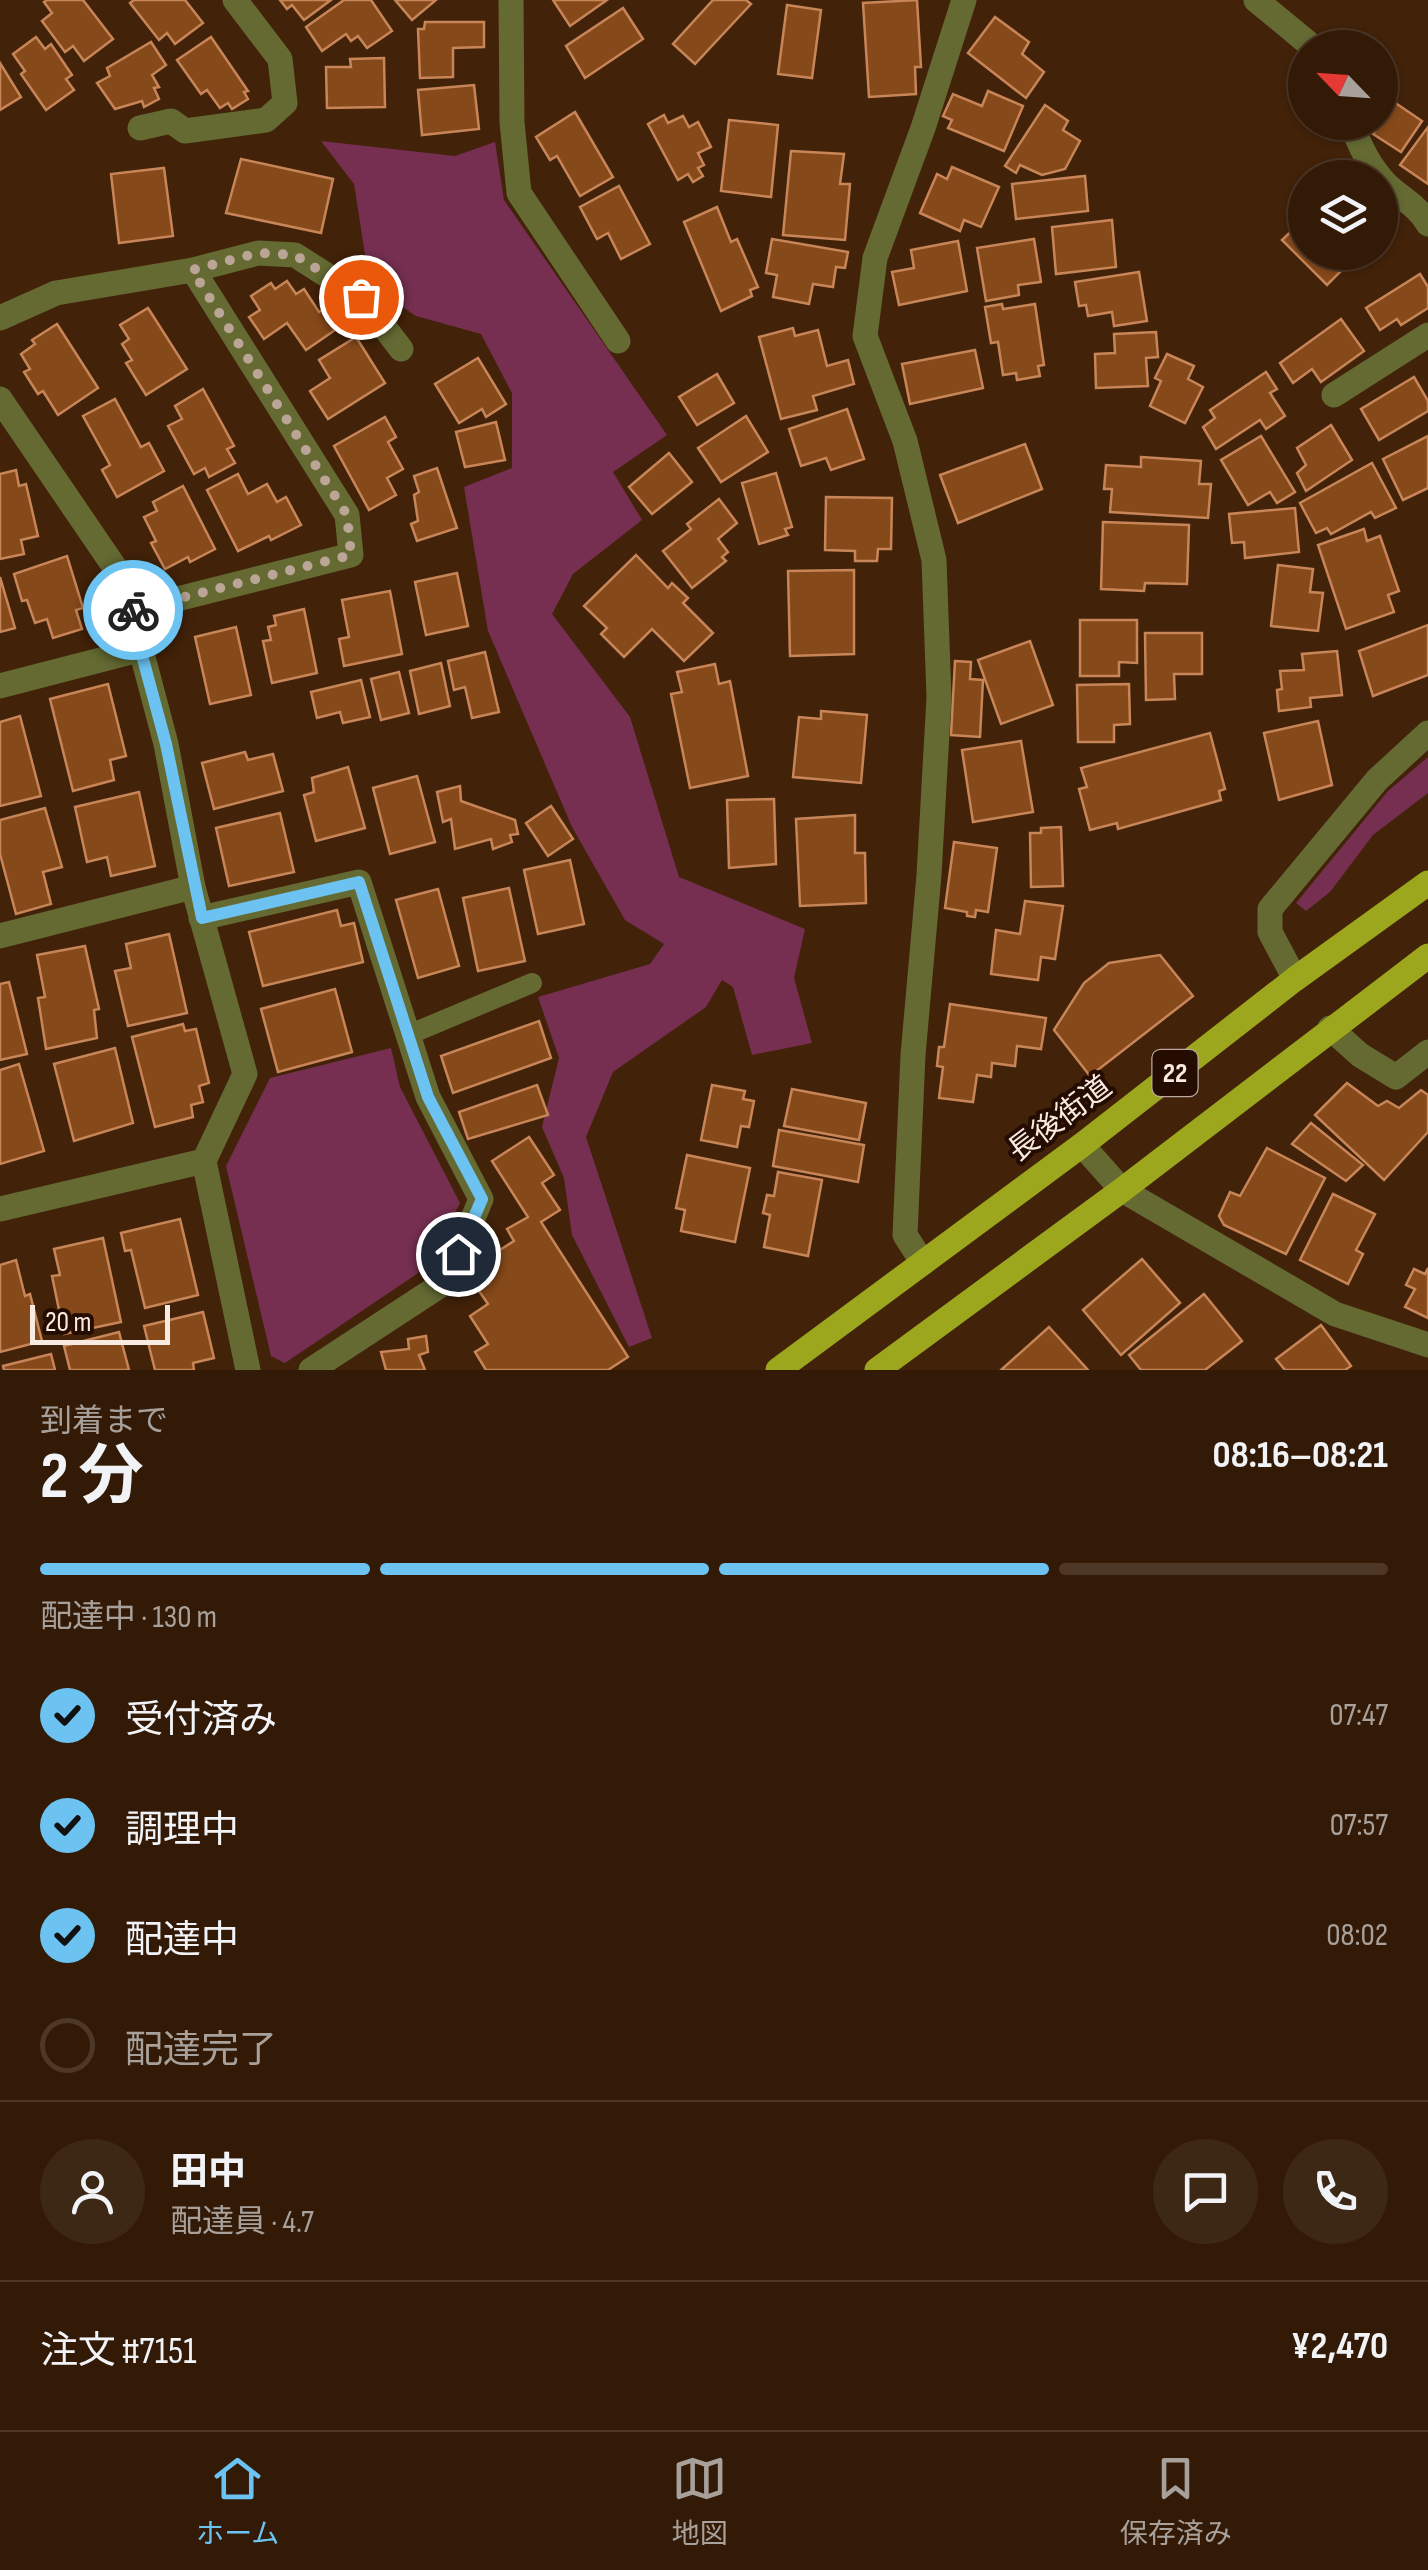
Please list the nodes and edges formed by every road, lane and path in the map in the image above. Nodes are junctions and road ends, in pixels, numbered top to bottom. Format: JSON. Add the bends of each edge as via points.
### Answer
{"nodes":[{"id":1,"x":235,"y":0,"type":"edge"},
{"id":2,"x":511,"y":0,"type":"edge"},
{"id":3,"x":964,"y":0,"type":"edge"},
{"id":4,"x":1256,"y":0,"type":"edge"},
{"id":5,"x":1292,"y":30,"type":"edge"},
{"id":6,"x":140,"y":128,"type":"dead end"},
{"id":7,"x":1358,"y":140,"type":"edge"},
{"id":8,"x":1426,"y":214,"type":"edge"},
{"id":9,"x":192,"y":270,"type":"junction"},
{"id":10,"x":0,"y":318,"type":"edge"},
{"id":11,"x":1428,"y":336,"type":"edge"},
{"id":12,"x":618,"y":342,"type":"dead end"},
{"id":13,"x":401,"y":350,"type":"dead end"},
{"id":14,"x":1334,"y":395,"type":"dead end"},
{"id":15,"x":0,"y":399,"type":"edge"},
{"id":16,"x":10,"y":429,"type":"edge"},
{"id":17,"x":130,"y":611,"type":"junction"},
{"id":18,"x":139,"y":650,"type":"junction"},
{"id":19,"x":0,"y":686,"type":"edge"},
{"id":20,"x":1428,"y":734,"type":"edge"},
{"id":21,"x":1428,"y":883,"type":"edge"},
{"id":22,"x":193,"y":887,"type":"junction"},
{"id":23,"x":202,"y":918,"type":"junction"},
{"id":24,"x":0,"y":936,"type":"edge"},
{"id":25,"x":1428,"y":956,"type":"edge"},
{"id":26,"x":1295,"y":980,"type":"junction"},
{"id":27,"x":532,"y":983,"type":"dead end"},
{"id":28,"x":1330,"y":1028,"type":"junction"},
{"id":29,"x":408,"y":1034,"type":"junction"},
{"id":30,"x":1427,"y":1055,"type":"edge"},
{"id":31,"x":1082,"y":1145,"type":"junction"},
{"id":32,"x":204,"y":1160,"type":"junction"},
{"id":33,"x":1122,"y":1190,"type":"junction"},
{"id":34,"x":0,"y":1208,"type":"edge"},
{"id":35,"x":923,"y":1263,"type":"junction"},
{"id":36,"x":1428,"y":1345,"type":"edge"},
{"id":37,"x":248,"y":1370,"type":"edge"},
{"id":38,"x":311,"y":1370,"type":"edge"},
{"id":39,"x":778,"y":1370,"type":"edge"},
{"id":40,"x":878,"y":1370,"type":"edge"}],
"edges":[{"from":1,"to":6,"type":"street","via":[[280,59],[285,103],[266,120],[185,131],[171,121]]},
{"from":2,"to":12,"type":"street","via":[[519,193]]},
{"from":3,"to":35,"type":"street","via":[[874,258],[865,336],[905,440],[934,560],[939,697],[905,1235]]},
{"from":4,"to":5,"type":"street"},
{"from":7,"to":8,"type":"street","via":[[1388,186]]},
{"from":9,"to":10,"type":"street","via":[[56,293]]},
{"from":9,"to":13,"type":"street","via":[[258,253],[295,255],[361,297]]},
{"from":9,"to":17,"type":"street","via":[[347,515],[351,555]]},
{"from":11,"to":14,"type":"street"},
{"from":15,"to":16,"type":"street"},
{"from":16,"to":17,"type":"street","via":[[122,578]]},
{"from":17,"to":18,"type":"street"},
{"from":18,"to":19,"type":"street"},
{"from":18,"to":22,"type":"street","via":[[166,744]]},
{"from":20,"to":26,"type":"street","via":[[1377,780],[1270,910],[1270,932]]},
{"from":21,"to":26,"type":"main road","name":"長後街道","number":"22"},
{"from":22,"to":23,"type":"street"},
{"from":22,"to":24,"type":"street"},
{"from":23,"to":29,"type":"street","via":[[359,882]]},
{"from":23,"to":32,"type":"street","via":[[245,1074]]},
{"from":25,"to":28,"type":"main road","number":"22"},
{"from":26,"to":31,"type":"main road","name":"長後街道","number":"22"},
{"from":27,"to":29,"type":"lane"},
{"from":28,"to":30,"type":"street","via":[[1396,1077]]},
{"from":28,"to":33,"type":"main road","number":"22"},
{"from":29,"to":38,"type":"street","via":[[428,1097],[482,1199],[447,1281]]},
{"from":31,"to":33,"type":"street"},
{"from":31,"to":35,"type":"main road","name":"長後街道","number":"22"},
{"from":32,"to":34,"type":"street"},
{"from":32,"to":37,"type":"street"},
{"from":33,"to":36,"type":"street","via":[[1335,1314]]},
{"from":33,"to":40,"type":"main road","number":"22"},
{"from":35,"to":39,"type":"main road","name":"長後街道","number":"22"}]}
